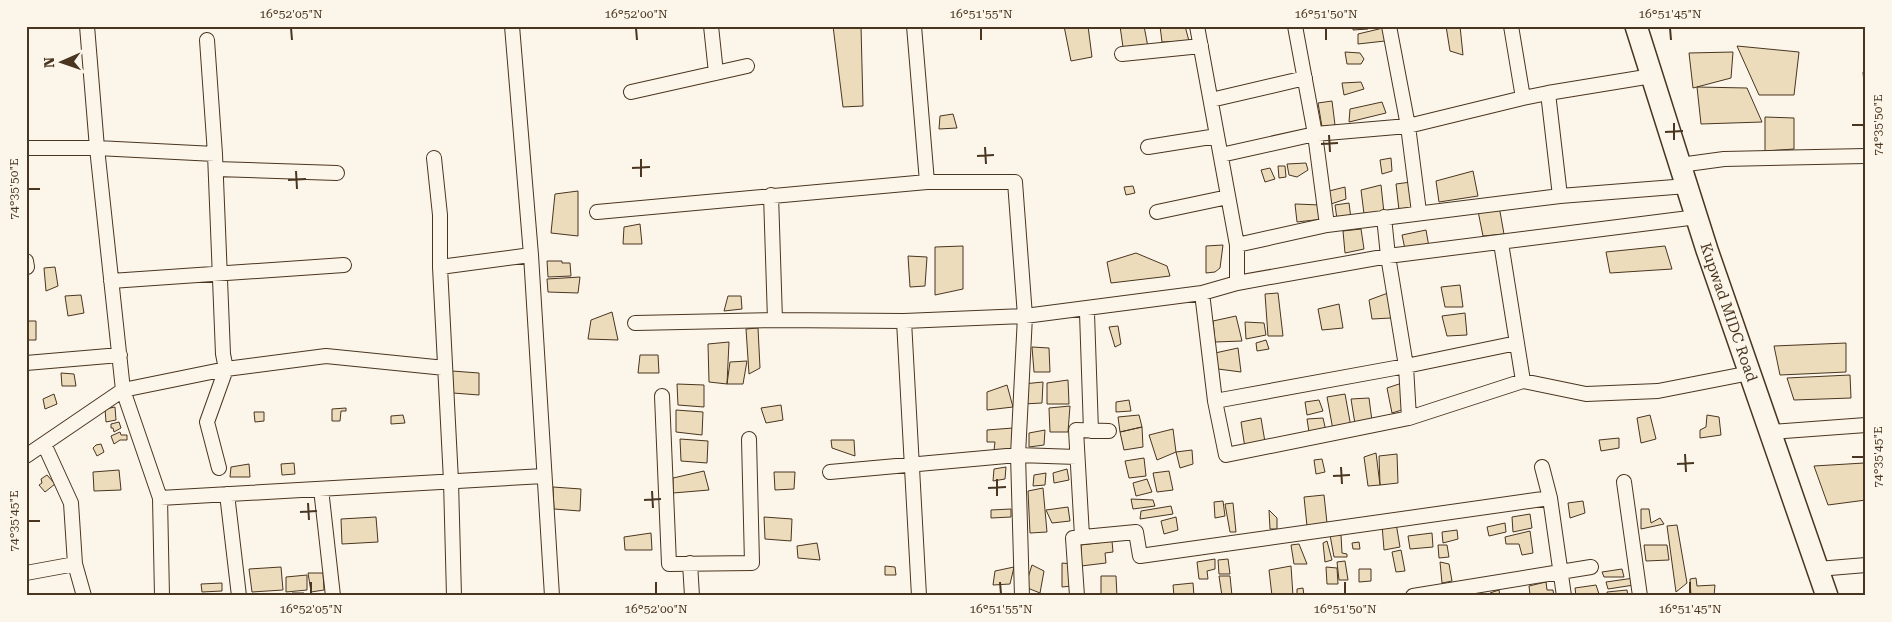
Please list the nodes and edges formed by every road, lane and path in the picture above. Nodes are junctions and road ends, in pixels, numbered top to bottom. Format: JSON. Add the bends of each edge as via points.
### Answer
{"nodes":[{"id":1,"x":87,"y":26,"type":"edge"},
{"id":2,"x":512,"y":26,"type":"edge"},
{"id":3,"x":711,"y":26,"type":"edge"},
{"id":4,"x":914,"y":26,"type":"edge"},
{"id":5,"x":1197,"y":26,"type":"edge"},
{"id":6,"x":1295,"y":26,"type":"edge"},
{"id":7,"x":1389,"y":26,"type":"edge"},
{"id":8,"x":1511,"y":26,"type":"edge"},
{"id":9,"x":1636,"y":26,"type":"edge"},
{"id":10,"x":207,"y":40,"type":"dead end"},
{"id":11,"x":1201,"y":46,"type":"junction"},
{"id":12,"x":1122,"y":54,"type":"dead end"},
{"id":13,"x":747,"y":66,"type":"dead end"},
{"id":14,"x":716,"y":73,"type":"junction"},
{"id":15,"x":1652,"y":76,"type":"junction"},
{"id":16,"x":1305,"y":78,"type":"junction"},
{"id":17,"x":631,"y":92,"type":"dead end"},
{"id":18,"x":1548,"y":93,"type":"junction"},
{"id":19,"x":1523,"y":98,"type":"junction"},
{"id":20,"x":1211,"y":100,"type":"junction"},
{"id":21,"x":1408,"y":126,"type":"junction"},
{"id":22,"x":1315,"y":134,"type":"junction"},
{"id":23,"x":1218,"y":136,"type":"junction"},
{"id":24,"x":1148,"y":147,"type":"dead end"},
{"id":25,"x":26,"y":148,"type":"edge"},
{"id":26,"x":96,"y":148,"type":"junction"},
{"id":27,"x":215,"y":154,"type":"junction"},
{"id":28,"x":1221,"y":156,"type":"junction"},
{"id":29,"x":1866,"y":156,"type":"edge"},
{"id":30,"x":434,"y":158,"type":"dead end"},
{"id":31,"x":1680,"y":164,"type":"junction"},
{"id":32,"x":216,"y":169,"type":"junction"},
{"id":33,"x":337,"y":173,"type":"dead end"},
{"id":34,"x":927,"y":182,"type":"junction"},
{"id":35,"x":1687,"y":186,"type":"junction"},
{"id":36,"x":771,"y":195,"type":"junction"},
{"id":37,"x":1560,"y":196,"type":"junction"},
{"id":38,"x":1228,"y":197,"type":"junction"},
{"id":39,"x":597,"y":212,"type":"dead end"},
{"id":40,"x":1157,"y":212,"type":"dead end"},
{"id":41,"x":1419,"y":212,"type":"junction"},
{"id":42,"x":1697,"y":216,"type":"junction"},
{"id":43,"x":1384,"y":217,"type":"junction"},
{"id":44,"x":1327,"y":225,"type":"junction"},
{"id":45,"x":1501,"y":243,"type":"junction"},
{"id":46,"x":1237,"y":245,"type":"junction"},
{"id":47,"x":531,"y":255,"type":"junction"},
{"id":48,"x":1388,"y":256,"type":"junction"},
{"id":49,"x":344,"y":265,"type":"dead end"},
{"id":50,"x":440,"y":267,"type":"junction"},
{"id":51,"x":220,"y":273,"type":"junction"},
{"id":52,"x":111,"y":281,"type":"junction"},
{"id":53,"x":1237,"y":283,"type":"junction"},
{"id":54,"x":1202,"y":293,"type":"junction"},
{"id":55,"x":1087,"y":313,"type":"dead end"},
{"id":56,"x":1025,"y":316,"type":"junction"},
{"id":57,"x":775,"y":320,"type":"junction"},
{"id":58,"x":904,"y":321,"type":"junction"},
{"id":59,"x":634,"y":323,"type":"dead end"},
{"id":60,"x":1517,"y":343,"type":"junction"},
{"id":61,"x":120,"y":356,"type":"junction"},
{"id":62,"x":26,"y":363,"type":"edge"},
{"id":63,"x":1406,"y":366,"type":"junction"},
{"id":64,"x":446,"y":368,"type":"junction"},
{"id":65,"x":226,"y":369,"type":"junction"},
{"id":66,"x":1750,"y":373,"type":"junction"},
{"id":67,"x":1523,"y":381,"type":"junction"},
{"id":68,"x":123,"y":390,"type":"junction"},
{"id":69,"x":662,"y":396,"type":"dead end"},
{"id":70,"x":1215,"y":401,"type":"junction"},
{"id":71,"x":1409,"y":418,"type":"junction"},
{"id":72,"x":1866,"y":425,"type":"edge"},
{"id":73,"x":1091,"y":430,"type":"junction"},
{"id":74,"x":1109,"y":431,"type":"dead end"},
{"id":75,"x":1771,"y":432,"type":"junction"},
{"id":76,"x":749,"y":439,"type":"dead end"},
{"id":77,"x":44,"y":444,"type":"junction"},
{"id":78,"x":1018,"y":455,"type":"junction"},
{"id":79,"x":26,"y":456,"type":"edge"},
{"id":80,"x":1077,"y":457,"type":"junction"},
{"id":81,"x":912,"y":464,"type":"junction"},
{"id":82,"x":1542,"y":467,"type":"dead end"},
{"id":83,"x":219,"y":468,"type":"dead end"},
{"id":84,"x":830,"y":472,"type":"dead end"},
{"id":85,"x":544,"y":476,"type":"junction"},
{"id":86,"x":451,"y":481,"type":"junction"},
{"id":87,"x":1624,"y":482,"type":"dead end"},
{"id":88,"x":321,"y":489,"type":"junction"},
{"id":89,"x":227,"y":494,"type":"junction"},
{"id":90,"x":160,"y":498,"type":"junction"},
{"id":91,"x":1550,"y":498,"type":"junction"},
{"id":92,"x":1082,"y":536,"type":"junction"},
{"id":93,"x":690,"y":563,"type":"junction"},
{"id":94,"x":75,"y":564,"type":"junction"},
{"id":95,"x":1866,"y":565,"type":"edge"},
{"id":96,"x":1591,"y":568,"type":"dead end"},
{"id":97,"x":1818,"y":569,"type":"junction"},
{"id":98,"x":1560,"y":572,"type":"junction"},
{"id":99,"x":26,"y":573,"type":"edge"},
{"id":100,"x":84,"y":596,"type":"edge"},
{"id":101,"x":162,"y":596,"type":"edge"},
{"id":102,"x":239,"y":596,"type":"edge"},
{"id":103,"x":333,"y":596,"type":"edge"},
{"id":104,"x":454,"y":596,"type":"edge"},
{"id":105,"x":552,"y":596,"type":"edge"},
{"id":106,"x":692,"y":596,"type":"edge"},
{"id":107,"x":919,"y":596,"type":"edge"},
{"id":108,"x":1022,"y":596,"type":"edge"},
{"id":109,"x":1077,"y":596,"type":"edge"},
{"id":110,"x":1413,"y":596,"type":"edge"},
{"id":111,"x":1564,"y":596,"type":"edge"},
{"id":112,"x":1640,"y":596,"type":"edge"},
{"id":113,"x":1827,"y":596,"type":"edge"}],
"edges":[{"from":1,"to":26,"type":"street"},
{"from":2,"to":47,"type":"street"},
{"from":3,"to":14,"type":"street"},
{"from":4,"to":34,"type":"street"},
{"from":5,"to":11,"type":"street"},
{"from":6,"to":16,"type":"street"},
{"from":7,"to":21,"type":"street"},
{"from":8,"to":19,"type":"street"},
{"from":9,"to":15,"type":"main road","name":"Kupwad MIDC Road"},
{"from":10,"to":27,"type":"street"},
{"from":11,"to":12,"type":"street"},
{"from":11,"to":20,"type":"street"},
{"from":13,"to":14,"type":"street"},
{"from":14,"to":17,"type":"street"},
{"from":15,"to":18,"type":"street"},
{"from":15,"to":31,"type":"main road","name":"Kupwad MIDC Road"},
{"from":16,"to":20,"type":"street"},
{"from":16,"to":22,"type":"street"},
{"from":18,"to":19,"type":"street"},
{"from":18,"to":37,"type":"street"},
{"from":19,"to":21,"type":"street"},
{"from":20,"to":23,"type":"street"},
{"from":21,"to":22,"type":"street"},
{"from":21,"to":41,"type":"street"},
{"from":22,"to":28,"type":"street"},
{"from":22,"to":44,"type":"street"},
{"from":23,"to":24,"type":"street"},
{"from":23,"to":28,"type":"street"},
{"from":25,"to":26,"type":"street"},
{"from":26,"to":27,"type":"street"},
{"from":26,"to":52,"type":"street"},
{"from":27,"to":32,"type":"street"},
{"from":28,"to":38,"type":"street"},
{"from":29,"to":31,"type":"street","via":[[1724,159]]},
{"from":30,"to":50,"type":"street","via":[[440,215]]},
{"from":31,"to":35,"type":"main road","name":"Kupwad MIDC Road"},
{"from":32,"to":33,"type":"street"},
{"from":32,"to":51,"type":"street"},
{"from":34,"to":36,"type":"street"},
{"from":34,"to":56,"type":"street","via":[[1015,182]]},
{"from":35,"to":37,"type":"street"},
{"from":35,"to":42,"type":"main road","name":"Kupwad MIDC Road"},
{"from":36,"to":39,"type":"street"},
{"from":36,"to":57,"type":"street"},
{"from":37,"to":41,"type":"street"},
{"from":38,"to":40,"type":"street"},
{"from":38,"to":46,"type":"street"},
{"from":41,"to":43,"type":"street"},
{"from":42,"to":45,"type":"street"},
{"from":42,"to":66,"type":"main road","name":"Kupwad MIDC Road"},
{"from":43,"to":44,"type":"street"},
{"from":43,"to":48,"type":"street"},
{"from":44,"to":46,"type":"street"},
{"from":45,"to":48,"type":"street"},
{"from":45,"to":60,"type":"street"},
{"from":46,"to":53,"type":"street"},
{"from":47,"to":50,"type":"street"},
{"from":47,"to":85,"type":"street"},
{"from":48,"to":53,"type":"street"},
{"from":48,"to":63,"type":"street"},
{"from":49,"to":51,"type":"street"},
{"from":50,"to":64,"type":"street"},
{"from":51,"to":52,"type":"street"},
{"from":51,"to":65,"type":"street"},
{"from":52,"to":61,"type":"street"},
{"from":53,"to":54,"type":"street"},
{"from":54,"to":56,"type":"street"},
{"from":54,"to":70,"type":"street"},
{"from":55,"to":73,"type":"street"},
{"from":56,"to":58,"type":"street"},
{"from":56,"to":78,"type":"street"},
{"from":57,"to":58,"type":"street"},
{"from":57,"to":59,"type":"street"},
{"from":58,"to":81,"type":"street"},
{"from":60,"to":63,"type":"street"},
{"from":60,"to":67,"type":"street"},
{"from":61,"to":62,"type":"street"},
{"from":61,"to":68,"type":"street"},
{"from":63,"to":70,"type":"street"},
{"from":63,"to":71,"type":"street"},
{"from":64,"to":65,"type":"street","via":[[326,356]]},
{"from":64,"to":86,"type":"street"},
{"from":65,"to":68,"type":"street"},
{"from":65,"to":83,"type":"street","via":[[207,422]]},
{"from":66,"to":67,"type":"street","via":[[1658,391],[1586,394]]},
{"from":66,"to":75,"type":"main road","name":"Kupwad MIDC Road"},
{"from":67,"to":71,"type":"street"},
{"from":68,"to":77,"type":"street"},
{"from":68,"to":90,"type":"street"},
{"from":69,"to":93,"type":"street","via":[[669,564]]},
{"from":70,"to":71,"type":"street","via":[[1226,455]]},
{"from":72,"to":75,"type":"street"},
{"from":73,"to":74,"type":"street"},
{"from":73,"to":80,"type":"street","via":[[1076,430]]},
{"from":75,"to":97,"type":"main road","name":"Kupwad MIDC Road"},
{"from":76,"to":93,"type":"street","via":[[752,563]]},
{"from":77,"to":79,"type":"street"},
{"from":77,"to":94,"type":"street","via":[[71,503]]},
{"from":78,"to":80,"type":"street"},
{"from":78,"to":81,"type":"street"},
{"from":78,"to":108,"type":"street"},
{"from":80,"to":92,"type":"street"},
{"from":81,"to":84,"type":"street"},
{"from":81,"to":107,"type":"street"},
{"from":82,"to":91,"type":"street"},
{"from":85,"to":86,"type":"street"},
{"from":85,"to":105,"type":"street"},
{"from":86,"to":88,"type":"street"},
{"from":86,"to":104,"type":"street"},
{"from":87,"to":112,"type":"street"},
{"from":88,"to":89,"type":"street"},
{"from":88,"to":103,"type":"street"},
{"from":89,"to":90,"type":"street"},
{"from":89,"to":102,"type":"street"},
{"from":90,"to":101,"type":"street"},
{"from":91,"to":92,"type":"street","via":[[1140,556],[1136,532]]},
{"from":91,"to":98,"type":"street"},
{"from":92,"to":109,"type":"street","via":[[1073,538]]},
{"from":93,"to":106,"type":"street"},
{"from":94,"to":99,"type":"street"},
{"from":94,"to":100,"type":"street"},
{"from":95,"to":97,"type":"street"},
{"from":96,"to":98,"type":"street"},
{"from":97,"to":113,"type":"main road","name":"Kupwad MIDC Road"},
{"from":98,"to":110,"type":"street"},
{"from":98,"to":111,"type":"street"}]}
